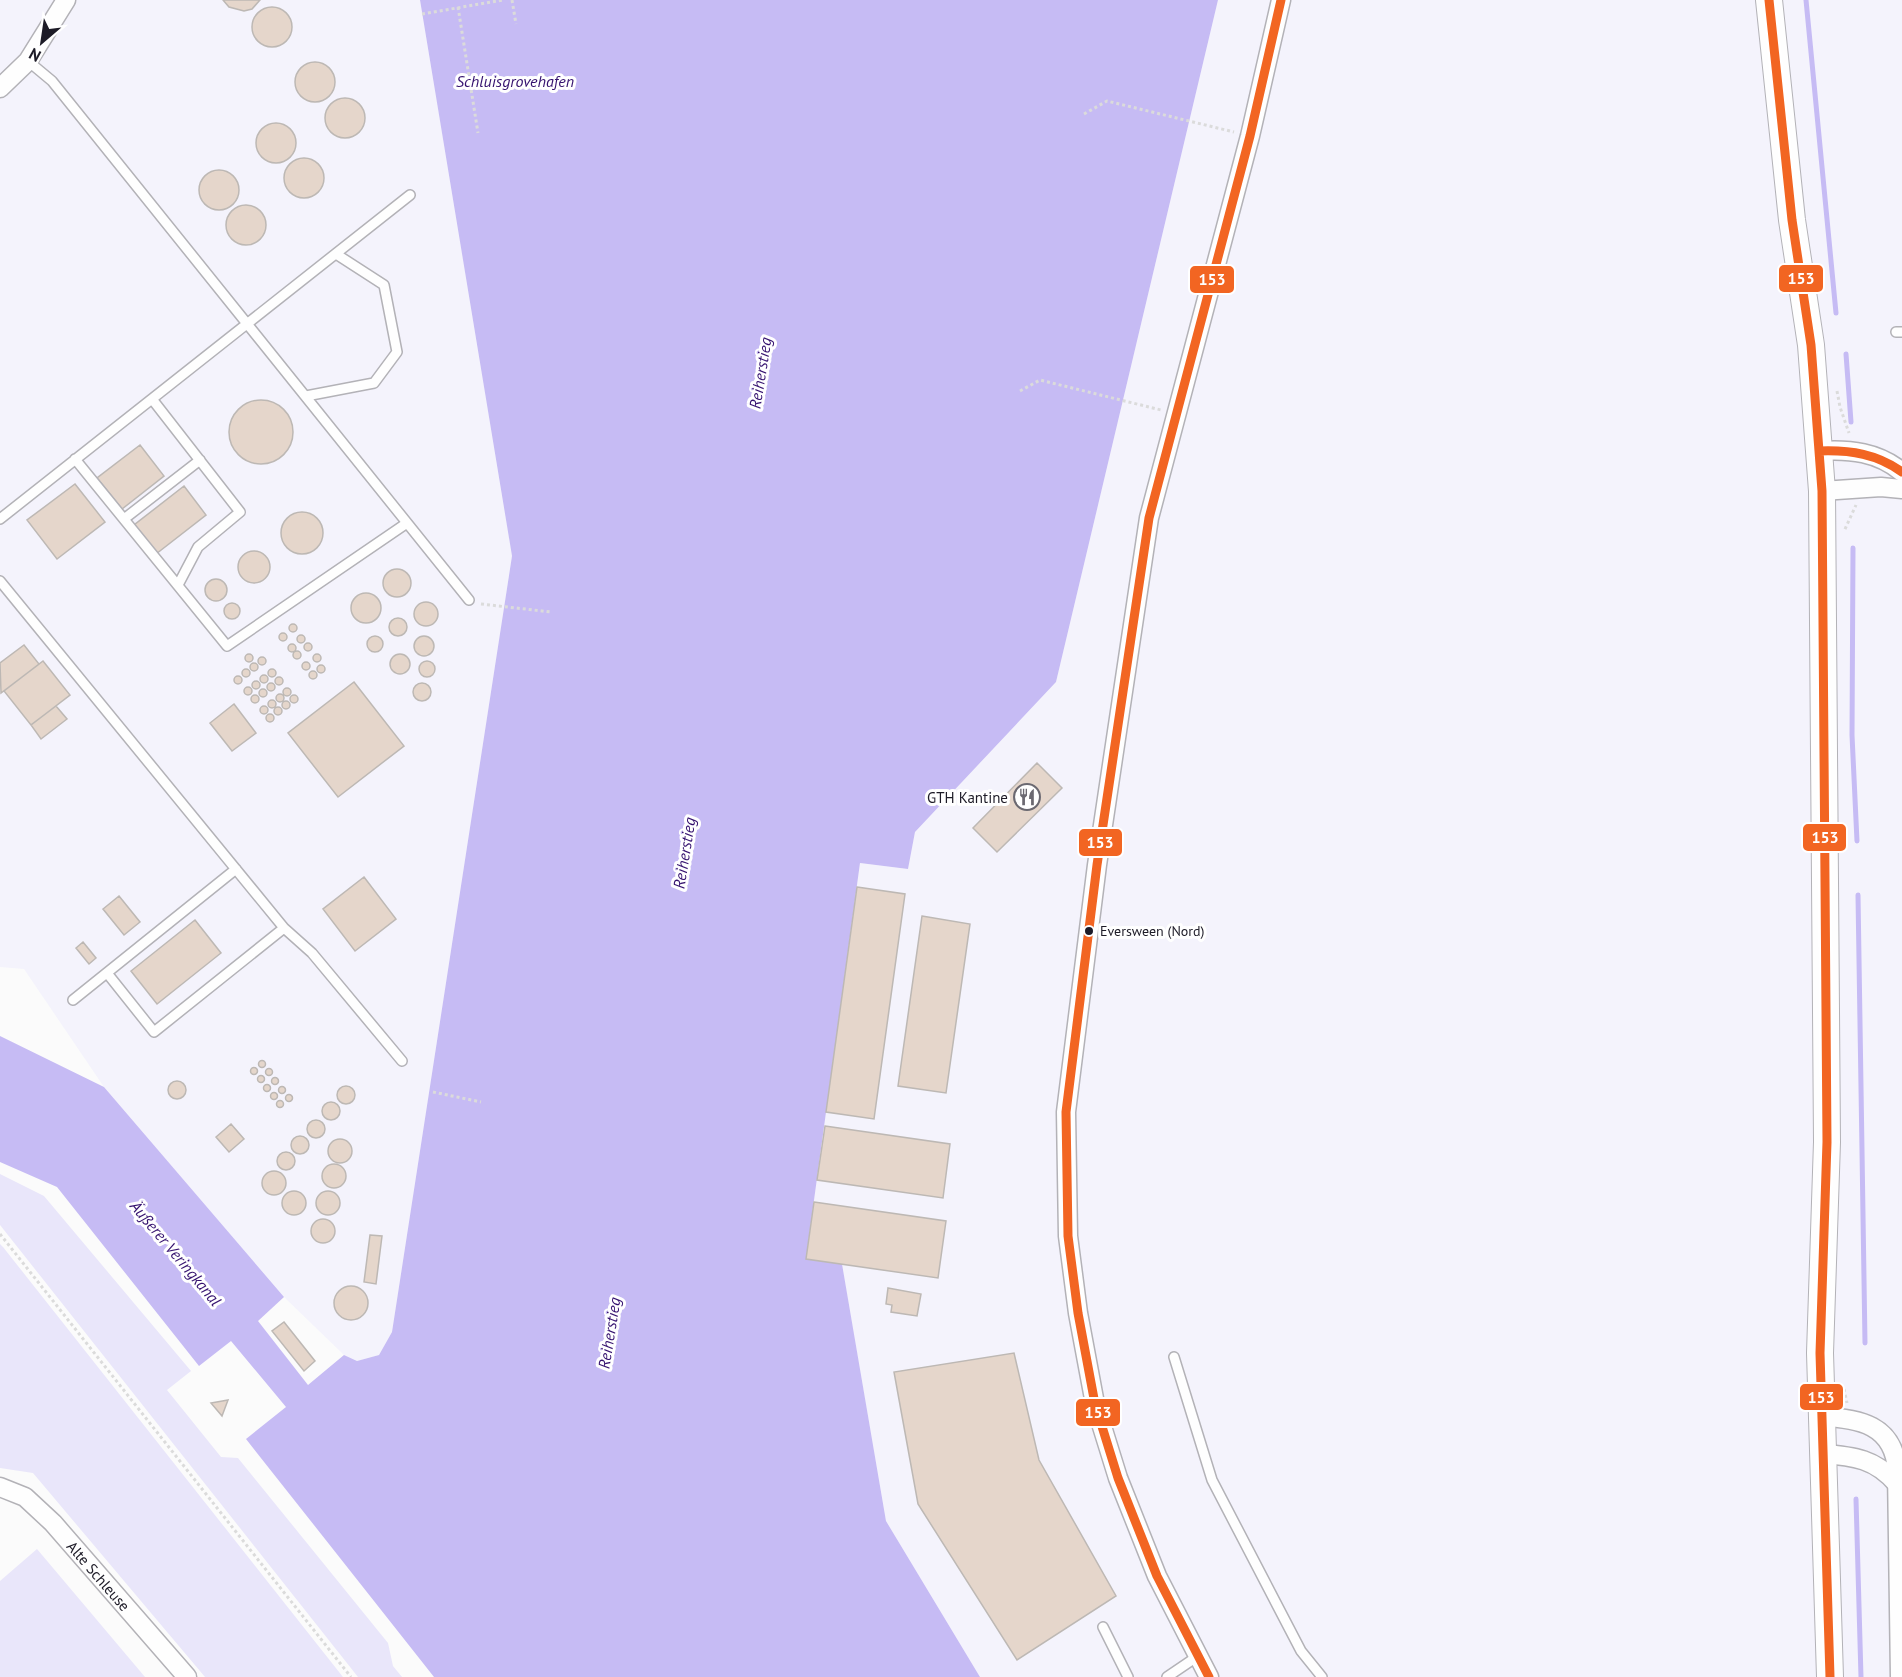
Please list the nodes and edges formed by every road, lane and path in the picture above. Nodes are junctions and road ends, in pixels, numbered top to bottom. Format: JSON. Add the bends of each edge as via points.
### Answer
{"nodes":[{"id":1,"x":66,"y":0,"type":"edge"},
{"id":2,"x":503,"y":0,"type":"edge"},
{"id":3,"x":512,"y":0,"type":"edge"},
{"id":4,"x":1281,"y":0,"type":"edge"},
{"id":5,"x":1769,"y":0,"type":"edge"},
{"id":6,"x":458,"y":8,"type":"junction"},
{"id":7,"x":422,"y":14,"type":"dead end"},
{"id":8,"x":516,"y":24,"type":"dead end"},
{"id":9,"x":28,"y":61,"type":"junction"},
{"id":10,"x":0,"y":88,"type":"edge"},
{"id":11,"x":1084,"y":114,"type":"dead end"},
{"id":12,"x":478,"y":133,"type":"dead end"},
{"id":13,"x":1250,"y":136,"type":"junction"},
{"id":14,"x":410,"y":195,"type":"dead end"},
{"id":15,"x":336,"y":254,"type":"junction"},
{"id":16,"x":247,"y":323,"type":"junction"},
{"id":17,"x":1020,"y":391,"type":"dead end"},
{"id":18,"x":306,"y":396,"type":"junction"},
{"id":19,"x":152,"y":399,"type":"junction"},
{"id":20,"x":1176,"y":414,"type":"junction"},
{"id":21,"x":1820,"y":450,"type":"junction"},
{"id":22,"x":75,"y":459,"type":"junction"},
{"id":23,"x":200,"y":460,"type":"junction"},
{"id":24,"x":1902,"y":472,"type":"edge"},
{"id":25,"x":1902,"y":489,"type":"edge"},
{"id":26,"x":1822,"y":491,"type":"junction"},
{"id":27,"x":0,"y":519,"type":"edge"},
{"id":28,"x":124,"y":519,"type":"junction"},
{"id":29,"x":407,"y":523,"type":"junction"},
{"id":30,"x":0,"y":581,"type":"edge"},
{"id":31,"x":178,"y":585,"type":"junction"},
{"id":32,"x":469,"y":600,"type":"dead end"},
{"id":33,"x":484,"y":605,"type":"dead end"},
{"id":34,"x":550,"y":612,"type":"dead end"},
{"id":35,"x":236,"y":869,"type":"junction"},
{"id":36,"x":284,"y":928,"type":"junction"},
{"id":37,"x":106,"y":973,"type":"junction"},
{"id":38,"x":74,"y":1000,"type":"dead end"},
{"id":39,"x":402,"y":1061,"type":"dead end"},
{"id":40,"x":433,"y":1092,"type":"dead end"},
{"id":41,"x":481,"y":1102,"type":"dead end"},
{"id":42,"x":0,"y":1234,"type":"edge"},
{"id":43,"x":1174,"y":1357,"type":"dead end"},
{"id":44,"x":1821,"y":1417,"type":"junction"},
{"id":45,"x":1822,"y":1454,"type":"junction"},
{"id":46,"x":1897,"y":1484,"type":"junction"},
{"id":47,"x":0,"y":1486,"type":"edge"},
{"id":48,"x":1103,"y":1628,"type":"dead end"},
{"id":49,"x":1198,"y":1656,"type":"junction"},
{"id":50,"x":187,"y":1677,"type":"edge"},
{"id":51,"x":351,"y":1677,"type":"edge"},
{"id":52,"x":1128,"y":1677,"type":"edge"},
{"id":53,"x":1167,"y":1677,"type":"edge"},
{"id":54,"x":1209,"y":1677,"type":"edge"},
{"id":55,"x":1322,"y":1677,"type":"edge"},
{"id":56,"x":1830,"y":1677,"type":"edge"},
{"id":57,"x":1900,"y":1677,"type":"edge"}],
"edges":[{"from":1,"to":9,"type":"street"},
{"from":2,"to":6,"type":"path"},
{"from":3,"to":8,"type":"path"},
{"from":4,"to":13,"type":"street"},
{"from":5,"to":21,"type":"main road"},
{"from":6,"to":7,"type":"path"},
{"from":6,"to":12,"type":"path"},
{"from":9,"to":10,"type":"street"},
{"from":9,"to":16,"type":"lane","via":[[52,81]]},
{"from":11,"to":13,"type":"path","via":[[1107,101]]},
{"from":13,"to":20,"type":"street"},
{"from":14,"to":15,"type":"lane"},
{"from":15,"to":16,"type":"lane"},
{"from":15,"to":18,"type":"lane","via":[[384,285],[397,352],[374,383]]},
{"from":16,"to":18,"type":"lane"},
{"from":16,"to":19,"type":"lane"},
{"from":17,"to":20,"type":"path","via":[[1040,380]]},
{"from":18,"to":29,"type":"lane"},
{"from":19,"to":22,"type":"lane"},
{"from":19,"to":23,"type":"lane"},
{"from":20,"to":49,"type":"street","via":[[1149,518],[1097,865],[1066,1112],[1065,1180],[1078,1313],[1095,1404],[1149,1557]]},
{"from":21,"to":24,"type":"street","via":[[1864,453]]},
{"from":21,"to":26,"type":"main road"},
{"from":22,"to":27,"type":"lane"},
{"from":22,"to":28,"type":"lane"},
{"from":23,"to":28,"type":"lane"},
{"from":23,"to":31,"type":"lane","via":[[240,512],[198,547]]},
{"from":25,"to":26,"type":"street"},
{"from":26,"to":44,"type":"main road","via":[[1827,1142],[1820,1312]]},
{"from":28,"to":31,"type":"lane"},
{"from":29,"to":31,"type":"lane","via":[[227,646]]},
{"from":29,"to":32,"type":"lane"},
{"from":30,"to":35,"type":"lane"},
{"from":33,"to":34,"type":"path"},
{"from":35,"to":36,"type":"lane"},
{"from":35,"to":37,"type":"lane"},
{"from":36,"to":37,"type":"lane","via":[[154,1032]]},
{"from":36,"to":39,"type":"lane","via":[[312,953]]},
{"from":37,"to":38,"type":"lane"},
{"from":40,"to":41,"type":"path"},
{"from":42,"to":51,"type":"path"},
{"from":43,"to":55,"type":"lane","via":[[1212,1480],[1301,1651]]},
{"from":44,"to":45,"type":"main road"},
{"from":44,"to":46,"type":"street","via":[[1852,1418],[1880,1432],[1894,1452]]},
{"from":45,"to":46,"type":"street","via":[[1860,1457],[1881,1467]]},
{"from":45,"to":56,"type":"main road"},
{"from":46,"to":57,"type":"street"},
{"from":47,"to":50,"type":"street","name":"Alte Schleuse","via":[[25,1497],[53,1523]]},
{"from":48,"to":52,"type":"lane"},
{"from":49,"to":53,"type":"lane"},
{"from":49,"to":54,"type":"street"}]}
